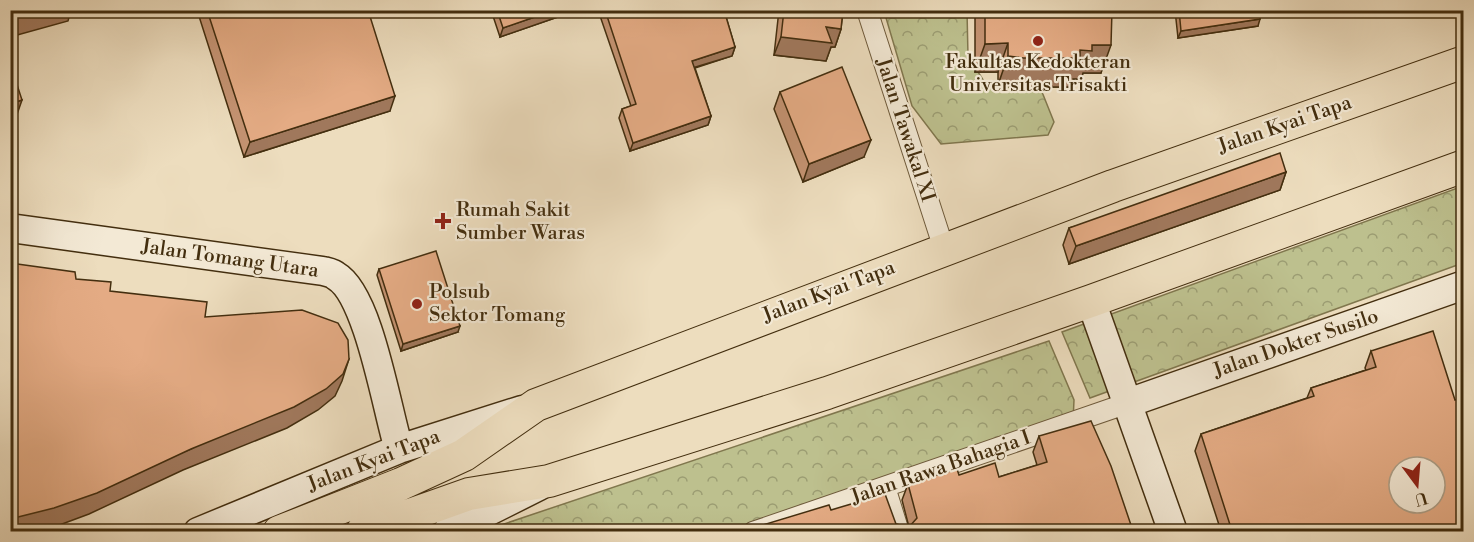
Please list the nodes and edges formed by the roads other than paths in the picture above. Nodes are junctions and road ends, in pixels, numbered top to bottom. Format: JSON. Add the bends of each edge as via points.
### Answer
{"nodes":[{"id":1,"x":867,"y":10,"type":"edge"},
{"id":2,"x":1464,"y":62,"type":"edge"},
{"id":3,"x":1464,"y":166,"type":"edge"},
{"id":4,"x":10,"y":228,"type":"edge"},
{"id":5,"x":944,"y":249,"type":"junction"},
{"id":6,"x":1464,"y":285,"type":"edge"},
{"id":7,"x":1091,"y":301,"type":"junction"},
{"id":8,"x":1128,"y":404,"type":"junction"},
{"id":9,"x":536,"y":405,"type":"junction"},
{"id":10,"x":399,"y":449,"type":"junction"},
{"id":11,"x":549,"y":481,"type":"junction"},
{"id":12,"x":885,"y":487,"type":"junction"},
{"id":13,"x":1168,"y":530,"type":"edge"},
{"id":14,"x":198,"y":531,"type":"edge"},
{"id":15,"x":279,"y":531,"type":"edge"},
{"id":16,"x":362,"y":531,"type":"edge"},
{"id":17,"x":447,"y":531,"type":"edge"},
{"id":18,"x":753,"y":531,"type":"edge"},
{"id":19,"x":899,"y":531,"type":"edge"}],
"edges":[{"from":1,"to":5,"type":"street","name":"Jalan Tawakal XI"},
{"from":2,"to":5,"type":"main road","name":"Jalan Kyai Tapa"},
{"from":3,"to":7,"type":"main road"},
{"from":4,"to":10,"type":"street","name":"Jalan Tomang Utara","via":[[338,276],[352,292],[367,324]]},
{"from":5,"to":9,"type":"main road","name":"Jalan Kyai Tapa"},
{"from":6,"to":8,"type":"street","name":"Jalan Dokter Susilo"},
{"from":7,"to":8,"type":"street"},
{"from":7,"to":11,"type":"main road","via":[[827,393]]},
{"from":8,"to":12,"type":"street","name":"Jalan Rawa Bahagia I"},
{"from":8,"to":13,"type":"street"},
{"from":9,"to":10,"type":"street","name":"Jalan Kyai Tapa"},
{"from":9,"to":15,"type":"main road","via":[[464,455]]},
{"from":10,"to":14,"type":"street","name":"Jalan Kyai Tapa"},
{"from":11,"to":16,"type":"main road","via":[[469,494]]},
{"from":11,"to":17,"type":"street"},
{"from":12,"to":18,"type":"street","name":"Jalan Rawa Bahagia I"},
{"from":12,"to":19,"type":"street"}]}
